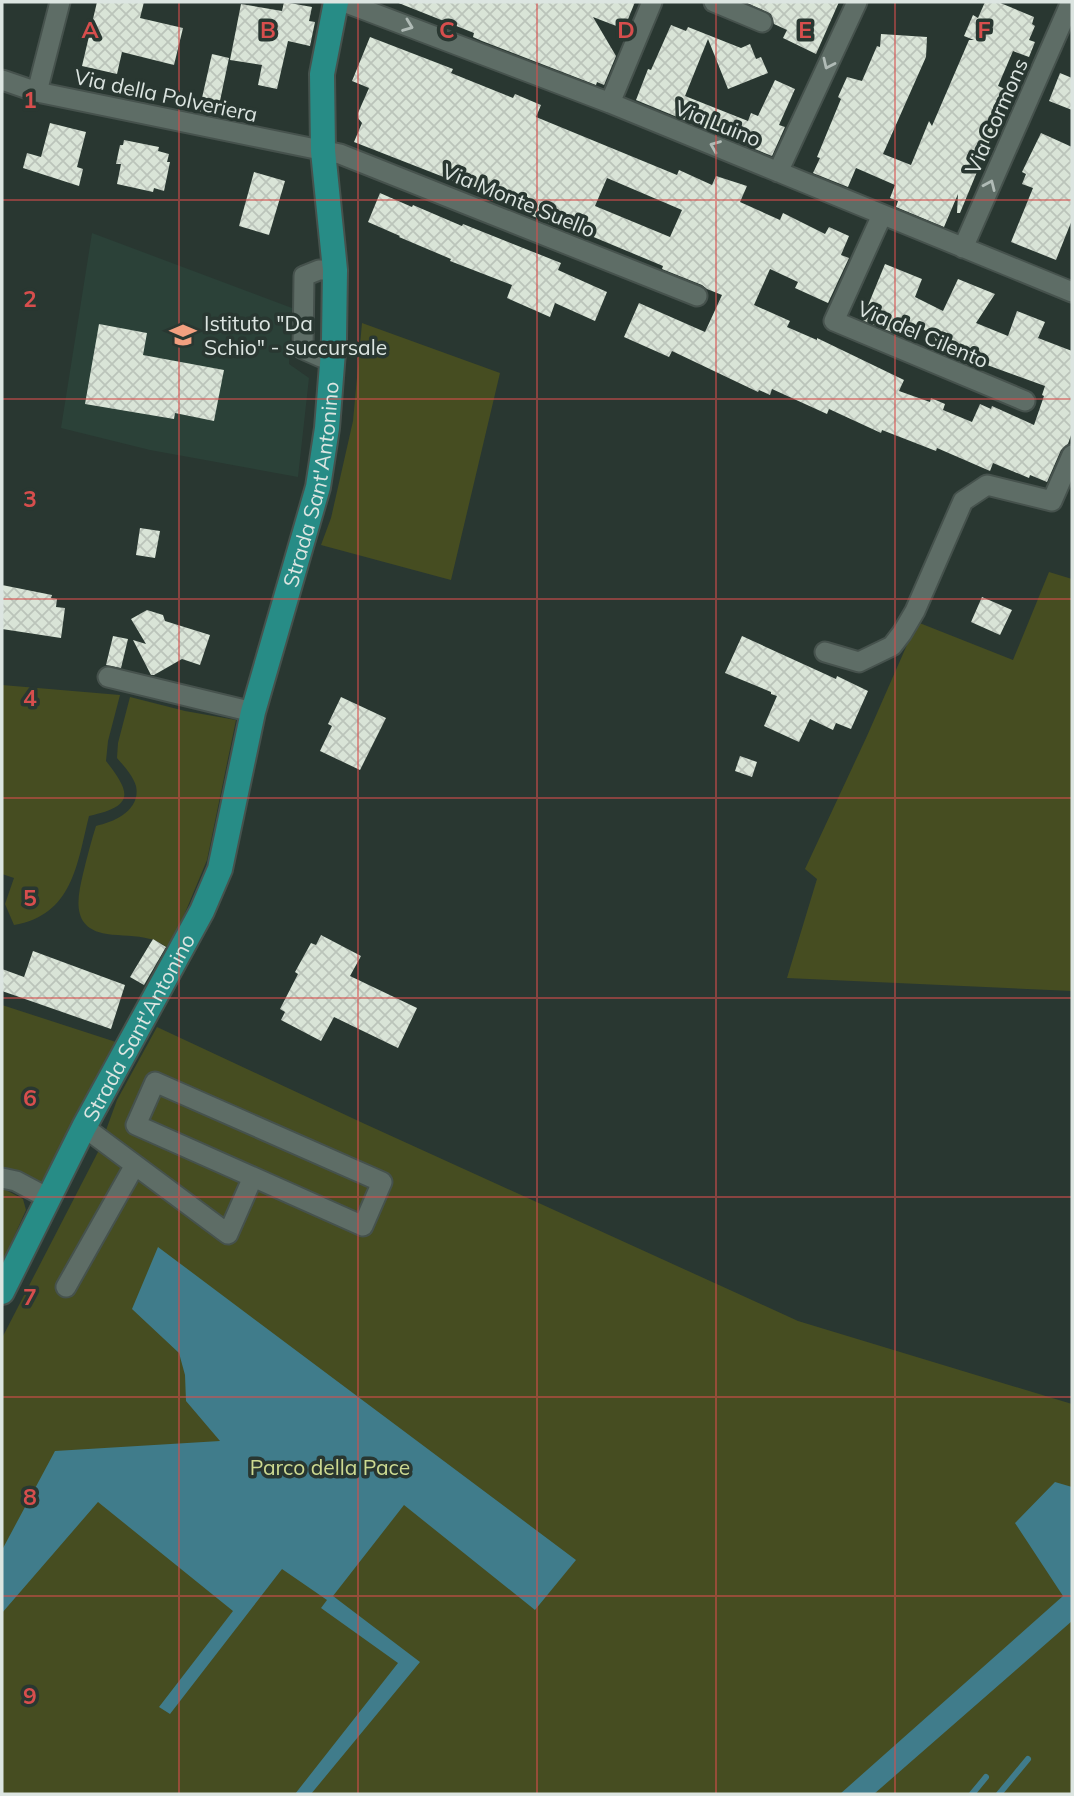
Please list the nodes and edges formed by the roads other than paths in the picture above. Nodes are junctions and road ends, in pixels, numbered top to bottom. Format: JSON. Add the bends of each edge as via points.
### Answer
{"nodes":[{"id":1,"x":60,"y":2,"type":"edge"},
{"id":2,"x":336,"y":2,"type":"edge"},
{"id":3,"x":344,"y":2,"type":"edge"},
{"id":4,"x":652,"y":2,"type":"edge"},
{"id":5,"x":714,"y":2,"type":"edge"},
{"id":6,"x":857,"y":2,"type":"edge"},
{"id":7,"x":1071,"y":2,"type":"edge"},
{"id":8,"x":762,"y":22,"type":"dead end"},
{"id":9,"x":2,"y":80,"type":"edge"},
{"id":10,"x":37,"y":92,"type":"junction"},
{"id":11,"x":610,"y":103,"type":"junction"},
{"id":12,"x":323,"y":150,"type":"junction"},
{"id":13,"x":778,"y":172,"type":"junction"},
{"id":14,"x":882,"y":215,"type":"junction"},
{"id":15,"x":963,"y":247,"type":"junction"},
{"id":16,"x":1072,"y":292,"type":"edge"},
{"id":17,"x":697,"y":296,"type":"dead end"},
{"id":18,"x":1025,"y":401,"type":"dead end"},
{"id":19,"x":1072,"y":455,"type":"edge"},
{"id":20,"x":825,"y":652,"type":"dead end"},
{"id":21,"x":108,"y":677,"type":"dead end"},
{"id":22,"x":253,"y":712,"type":"junction"},
{"id":23,"x":84,"y":1127,"type":"junction"},
{"id":24,"x":135,"y":1165,"type":"junction"},
{"id":25,"x":253,"y":1177,"type":"junction"},
{"id":26,"x":2,"y":1178,"type":"edge"},
{"id":27,"x":48,"y":1198,"type":"junction"},
{"id":28,"x":66,"y":1287,"type":"dead end"},
{"id":29,"x":2,"y":1292,"type":"edge"}],
"edges":[{"from":1,"to":10,"type":"street"},
{"from":2,"to":12,"type":"main road","name":"Strada Sant'Antonino","via":[[322,74]]},
{"from":3,"to":11,"type":"street","name":"Via Luino","one_way":true},
{"from":4,"to":11,"type":"street"},
{"from":5,"to":8,"type":"street"},
{"from":6,"to":13,"type":"street","one_way":true},
{"from":15,"to":7,"type":"street","name":"Via Cormons","one_way":true},
{"from":9,"to":10,"type":"street","name":"Via della Polveriera"},
{"from":10,"to":12,"type":"street","name":"Via della Polveriera"},
{"from":13,"to":11,"type":"street","name":"Via Luino","one_way":true},
{"from":12,"to":17,"type":"street","name":"Via Monte Suello"},
{"from":12,"to":22,"type":"main road","name":"Strada Sant'Antonino","via":[[335,270],[327,428],[318,487]]},
{"from":13,"to":14,"type":"street","name":"Via Luino"},
{"from":14,"to":15,"type":"street","name":"Via Luino"},
{"from":14,"to":18,"type":"street","name":"Via del Cilento","via":[[834,321]]},
{"from":15,"to":16,"type":"street","name":"Via Luino"},
{"from":19,"to":20,"type":"street","via":[[1052,501],[987,485],[963,501],[915,611],[892,646],[859,662]]},
{"from":21,"to":22,"type":"street"},
{"from":22,"to":23,"type":"main road","name":"Strada Sant'Antonino","via":[[220,869],[202,911]]},
{"from":23,"to":24,"type":"street"},
{"from":23,"to":27,"type":"main road","name":"Strada Sant'Antonino"},
{"from":24,"to":25,"type":"street","via":[[228,1234]]},
{"from":24,"to":28,"type":"street"},
{"from":25,"to":25,"type":"street","via":[[363,1226],[383,1182],[155,1082],[136,1125]]},
{"from":26,"to":27,"type":"street"},
{"from":27,"to":29,"type":"main road","name":"Strada Sant'Antonino"}]}
